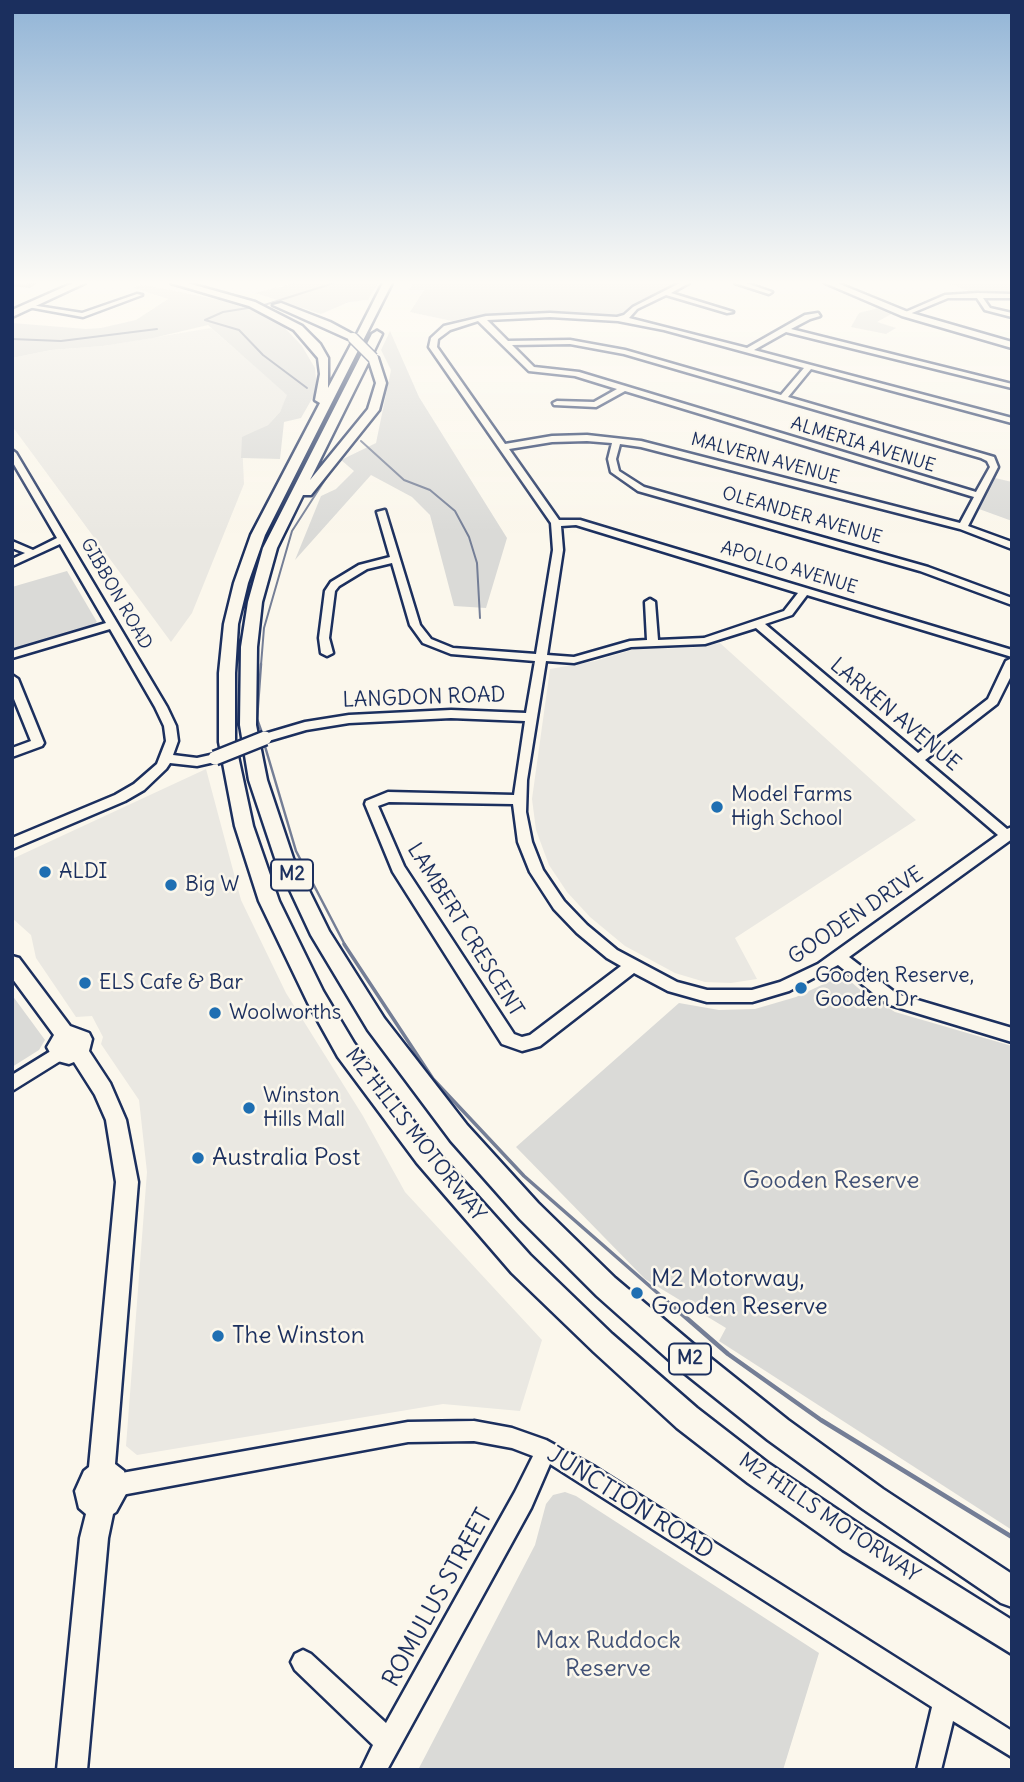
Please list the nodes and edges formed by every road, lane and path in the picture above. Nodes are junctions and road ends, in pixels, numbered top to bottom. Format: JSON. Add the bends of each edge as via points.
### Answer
{"nodes":[{"id":1,"x":323,"y":366,"type":"edge"},
{"id":2,"x":345,"y":366,"type":"edge"},
{"id":3,"x":360,"y":366,"type":"edge"},
{"id":4,"x":376,"y":366,"type":"edge"},
{"id":5,"x":447,"y":366,"type":"edge"},
{"id":6,"x":526,"y":366,"type":"edge"},
{"id":7,"x":669,"y":366,"type":"edge"},
{"id":8,"x":806,"y":366,"type":"edge"},
{"id":9,"x":937,"y":366,"type":"edge"},
{"id":10,"x":809,"y":367,"type":"junction"},
{"id":11,"x":982,"y":367,"type":"dead end"},
{"id":12,"x":974,"y":375,"type":"junction"},
{"id":13,"x":1012,"y":386,"type":"edge"},
{"id":14,"x":624,"y":389,"type":"junction"},
{"id":15,"x":782,"y":398,"type":"junction"},
{"id":16,"x":557,"y":403,"type":"dead end"},
{"id":17,"x":318,"y":418,"type":"junction"},
{"id":18,"x":1012,"y":421,"type":"edge"},
{"id":19,"x":617,"y":440,"type":"junction"},
{"id":20,"x":504,"y":447,"type":"junction"},
{"id":21,"x":12,"y":453,"type":"edge"},
{"id":22,"x":979,"y":496,"type":"junction"},
{"id":23,"x":382,"y":513,"type":"dead end"},
{"id":24,"x":556,"y":523,"type":"junction"},
{"id":25,"x":963,"y":527,"type":"junction"},
{"id":26,"x":277,"y":532,"type":"junction"},
{"id":27,"x":63,"y":539,"type":"junction"},
{"id":28,"x":12,"y":544,"type":"edge"},
{"id":29,"x":1012,"y":546,"type":"edge"},
{"id":30,"x":32,"y":553,"type":"junction"},
{"id":31,"x":396,"y":559,"type":"junction"},
{"id":32,"x":12,"y":563,"type":"edge"},
{"id":33,"x":805,"y":592,"type":"junction"},
{"id":34,"x":650,"y":602,"type":"dead end"},
{"id":35,"x":1012,"y":602,"type":"edge"},
{"id":36,"x":113,"y":624,"type":"junction"},
{"id":37,"x":758,"y":624,"type":"junction"},
{"id":38,"x":653,"y":642,"type":"junction"},
{"id":39,"x":327,"y":653,"type":"dead end"},
{"id":40,"x":1012,"y":654,"type":"edge"},
{"id":41,"x":12,"y":655,"type":"edge"},
{"id":42,"x":541,"y":659,"type":"junction"},
{"id":43,"x":1012,"y":661,"type":"edge"},
{"id":44,"x":12,"y":679,"type":"edge"},
{"id":45,"x":532,"y":717,"type":"junction"},
{"id":46,"x":12,"y":753,"type":"edge"},
{"id":47,"x":167,"y":758,"type":"junction"},
{"id":48,"x":918,"y":760,"type":"junction"},
{"id":49,"x":519,"y":800,"type":"junction"},
{"id":50,"x":1009,"y":834,"type":"edge"},
{"id":51,"x":12,"y":844,"type":"edge"},
{"id":52,"x":838,"y":957,"type":"junction"},
{"id":53,"x":12,"y":963,"type":"edge"},
{"id":54,"x":632,"y":966,"type":"junction"},
{"id":55,"x":1010,"y":1030,"type":"edge"},
{"id":56,"x":68,"y":1046,"type":"junction"},
{"id":57,"x":12,"y":1084,"type":"edge"},
{"id":58,"x":546,"y":1450,"type":"junction"},
{"id":59,"x":106,"y":1488,"type":"junction"},
{"id":60,"x":1012,"y":1592,"type":"edge"},
{"id":61,"x":1012,"y":1638,"type":"edge"},
{"id":62,"x":303,"y":1662,"type":"dead end"},
{"id":63,"x":945,"y":1702,"type":"junction"},
{"id":64,"x":388,"y":1742,"type":"junction"},
{"id":65,"x":1012,"y":1745,"type":"edge"},
{"id":66,"x":72,"y":1770,"type":"edge"},
{"id":67,"x":373,"y":1770,"type":"edge"},
{"id":68,"x":929,"y":1770,"type":"edge"}],
"edges":[{"from":1,"to":17,"type":"highway","number":"M2"},
{"from":2,"to":17,"type":"highway","name":"M2 HILLS MOTORWAY"},
{"from":3,"to":26,"type":"highway"},
{"from":4,"to":26,"type":"highway","number":"M2","bridge":true,"via":[[381,383],[373,410]]},
{"from":5,"to":20,"type":"street"},
{"from":6,"to":14,"type":"street","name":"ALMERIA AVENUE","via":[[533,372],[569,373]]},
{"from":7,"to":15,"type":"street"},
{"from":8,"to":10,"type":"street"},
{"from":9,"to":12,"type":"street"},
{"from":10,"to":15,"type":"street"},
{"from":10,"to":18,"type":"street"},
{"from":11,"to":12,"type":"street"},
{"from":12,"to":13,"type":"street"},
{"from":14,"to":16,"type":"street","via":[[596,405]]},
{"from":14,"to":22,"type":"street","name":"ALMERIA AVENUE"},
{"from":15,"to":22,"type":"street","via":[[991,459],[994,467]]},
{"from":17,"to":61,"type":"highway","name":"M2 HILLS MOTORWAY","number":"M2","via":[[258,535],[241,583],[231,624],[226,709],[231,773],[244,826],[269,901],[315,997],[346,1050],[425,1155],[522,1264],[603,1343],[758,1473]]},
{"from":19,"to":20,"type":"street","name":"MALVERN AVENUE","via":[[552,439]]},
{"from":19,"to":25,"type":"street","name":"MALVERN AVENUE"},
{"from":19,"to":35,"type":"street","name":"OLEANDER AVENUE","via":[[612,459],[615,472],[641,489],[924,569]]},
{"from":20,"to":24,"type":"street"},
{"from":21,"to":27,"type":"street","name":"GIBBON ROAD"},
{"from":22,"to":25,"type":"street"},
{"from":23,"to":31,"type":"street"},
{"from":24,"to":33,"type":"street","name":"APOLLO AVENUE","via":[[577,522]]},
{"from":24,"to":42,"type":"street","name":"GOODEN DRIVE","via":[[558,550]]},
{"from":25,"to":29,"type":"street","name":"MALVERN AVENUE"},
{"from":26,"to":60,"type":"highway","name":"M2 HILLS MOTORWAY","number":"M2","via":[[260,580],[248,647],[253,759],[284,858],[321,935],[376,1024],[459,1133],[529,1211],[622,1302],[778,1430]]},
{"from":27,"to":30,"type":"street"},
{"from":27,"to":36,"type":"street","name":"GIBBON ROAD"},
{"from":28,"to":30,"type":"street"},
{"from":30,"to":32,"type":"street"},
{"from":31,"to":39,"type":"street","via":[[363,567],[335,584],[330,591],[324,639]]},
{"from":31,"to":42,"type":"street","via":[[415,625],[427,641],[451,651]]},
{"from":33,"to":37,"type":"street","via":[[788,613]]},
{"from":33,"to":40,"type":"street","name":"APOLLO AVENUE"},
{"from":34,"to":38,"type":"street"},
{"from":36,"to":41,"type":"street"},
{"from":36,"to":47,"type":"street","name":"GIBBON ROAD","via":[[166,716],[172,741]]},
{"from":37,"to":38,"type":"street","via":[[705,641]]},
{"from":37,"to":48,"type":"street","name":"LARKEN AVENUE"},
{"from":38,"to":42,"type":"street","via":[[623,645],[585,659]]},
{"from":42,"to":45,"type":"street","name":"GOODEN DRIVE"},
{"from":43,"to":48,"type":"street","via":[[993,701]]},
{"from":44,"to":46,"type":"street","via":[[38,743]]},
{"from":45,"to":47,"type":"street","name":"LANGDON ROAD","bridge":true,"via":[[362,718],[305,726],[197,762]]},
{"from":45,"to":49,"type":"street","name":"GOODEN DRIVE"},
{"from":47,"to":51,"type":"street","via":[[146,781],[120,798]]},
{"from":48,"to":50,"type":"street","name":"LARKEN AVENUE"},
{"from":49,"to":54,"type":"street","name":"GOODEN DRIVE","via":[[525,842],[548,889],[582,929]]},
{"from":49,"to":54,"type":"street","name":"LAMBERT CRESCENT","via":[[388,797],[371,804],[398,868],[508,1039],[522,1044],[534,1041]]},
{"from":50,"to":52,"type":"street","name":"GOODEN DRIVE"},
{"from":52,"to":54,"type":"street","name":"GOODEN DRIVE","via":[[784,987],[741,997],[686,991]]},
{"from":52,"to":55,"type":"street","via":[[892,999]]},
{"from":53,"to":56,"type":"main road"},
{"from":56,"to":57,"type":"street"},
{"from":56,"to":59,"type":"main road","via":[[103,1090],[117,1119],[127,1182]]},
{"from":58,"to":59,"type":"street","name":"JUNCTION ROAD","via":[[484,1432],[408,1432]]},
{"from":58,"to":63,"type":"street","name":"JUNCTION ROAD"},
{"from":58,"to":64,"type":"street","name":"ROMULUS STREET","via":[[523,1500]]},
{"from":59,"to":66,"type":"main road","via":[[94,1530]]},
{"from":62,"to":64,"type":"street"},
{"from":63,"to":65,"type":"street","name":"JUNCTION ROAD"},
{"from":63,"to":68,"type":"street"},
{"from":64,"to":67,"type":"street","name":"ROMULUS STREET"}]}
